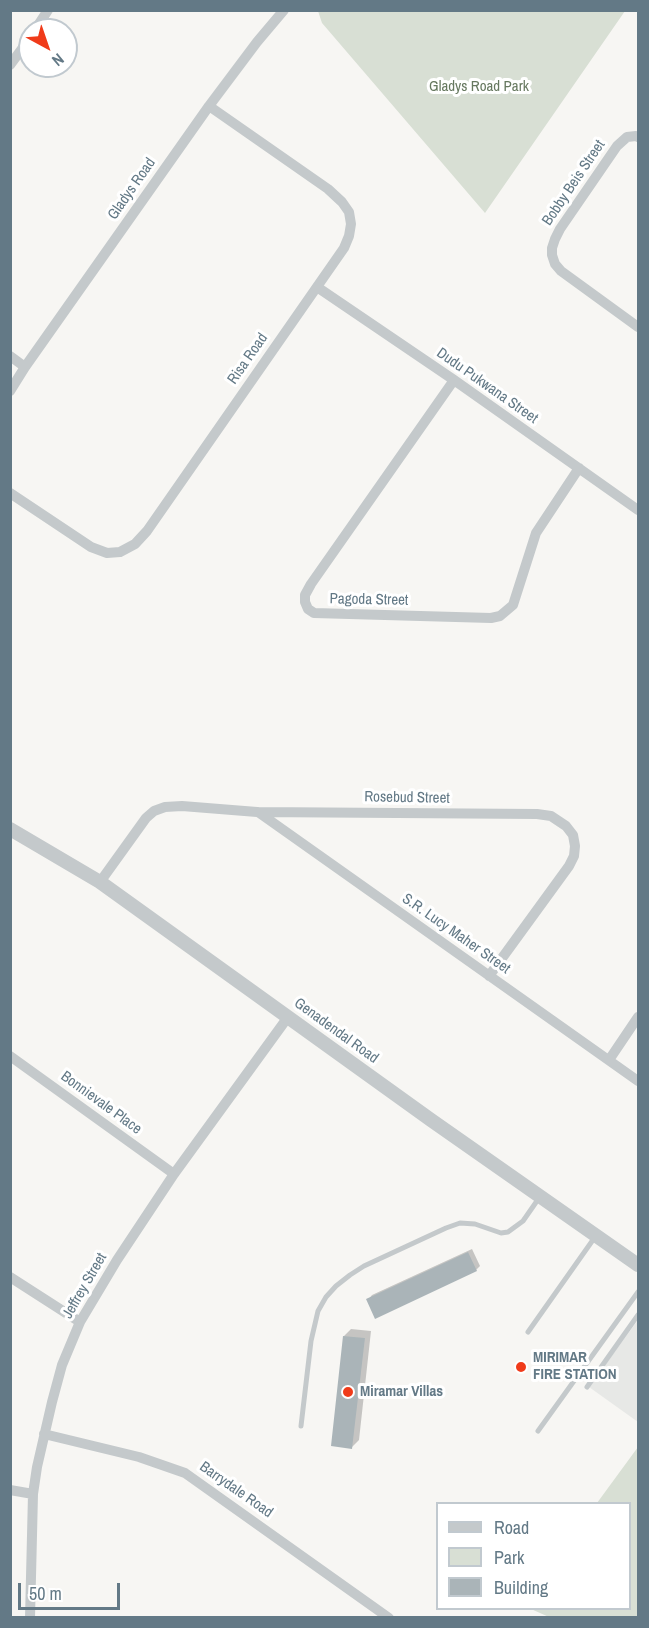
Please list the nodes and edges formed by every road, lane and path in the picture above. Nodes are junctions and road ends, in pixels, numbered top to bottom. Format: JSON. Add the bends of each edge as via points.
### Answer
{"nodes":[{"id":1,"x":284,"y":10,"type":"edge"},
{"id":2,"x":209,"y":106,"type":"junction"},
{"id":3,"x":639,"y":137,"type":"edge"},
{"id":4,"x":317,"y":287,"type":"junction"},
{"id":5,"x":639,"y":327,"type":"edge"},
{"id":6,"x":10,"y":356,"type":"edge"},
{"id":7,"x":25,"y":367,"type":"junction"},
{"id":8,"x":454,"y":380,"type":"junction"},
{"id":9,"x":10,"y":391,"type":"edge"},
{"id":10,"x":579,"y":468,"type":"junction"},
{"id":11,"x":10,"y":493,"type":"edge"},
{"id":12,"x":639,"y":510,"type":"edge"},
{"id":13,"x":257,"y":812,"type":"junction"},
{"id":14,"x":10,"y":829,"type":"edge"},
{"id":15,"x":100,"y":882,"type":"junction"},
{"id":16,"x":489,"y":976,"type":"junction"},
{"id":17,"x":288,"y":1017,"type":"junction"},
{"id":18,"x":639,"y":1017,"type":"edge"},
{"id":19,"x":10,"y":1056,"type":"edge"},
{"id":20,"x":609,"y":1060,"type":"junction"},
{"id":21,"x":639,"y":1081,"type":"edge"},
{"id":22,"x":174,"y":1174,"type":"junction"},
{"id":23,"x":540,"y":1197,"type":"junction"},
{"id":24,"x":596,"y":1236,"type":"junction"},
{"id":25,"x":639,"y":1265,"type":"edge"},
{"id":26,"x":10,"y":1276,"type":"edge"},
{"id":27,"x":639,"y":1292,"type":"edge"},
{"id":28,"x":639,"y":1315,"type":"edge"},
{"id":29,"x":80,"y":1322,"type":"junction"},
{"id":30,"x":636,"y":1322,"type":"edge"},
{"id":31,"x":528,"y":1332,"type":"dead end"},
{"id":32,"x":587,"y":1388,"type":"dead end"},
{"id":33,"x":301,"y":1426,"type":"dead end"},
{"id":34,"x":538,"y":1431,"type":"dead end"},
{"id":35,"x":44,"y":1434,"type":"junction"},
{"id":36,"x":10,"y":1490,"type":"edge"},
{"id":37,"x":33,"y":1494,"type":"junction"},
{"id":38,"x":30,"y":1617,"type":"edge"},
{"id":39,"x":389,"y":1617,"type":"edge"}],
"edges":[{"from":1,"to":2,"type":"street","name":"Gladys Road"},
{"from":2,"to":4,"type":"street","name":"Risa Road","via":[[328,189],[349,212],[351,224],[344,248]]},
{"from":2,"to":7,"type":"street","name":"Gladys Road"},
{"from":3,"to":5,"type":"street","name":"Bobby Beis Street","via":[[627,137],[617,146],[560,229],[552,248],[555,264],[561,271]]},
{"from":4,"to":8,"type":"street","name":"Dudu Pukwana Street"},
{"from":4,"to":11,"type":"street","name":"Risa Road","via":[[135,544],[120,552],[91,548]]},
{"from":6,"to":7,"type":"street"},
{"from":7,"to":9,"type":"street","name":"Gladys Road"},
{"from":8,"to":10,"type":"street","name":"Dudu Pukwana Street"},
{"from":8,"to":10,"type":"street","name":"Pagoda Street","via":[[311,584],[305,595],[308,609],[314,613],[500,616],[513,605],[537,533]]},
{"from":10,"to":12,"type":"street","name":"Dudu Pukwana Street"},
{"from":13,"to":15,"type":"street","name":"Rosebud Street","via":[[182,806],[154,811]]},
{"from":13,"to":16,"type":"street","name":"S.R. Lucy Maher Street"},
{"from":13,"to":16,"type":"street","name":"Rosebud Street","via":[[537,814],[559,820],[573,835],[576,846],[569,866]]},
{"from":14,"to":15,"type":"street","name":"Genadendal Road"},
{"from":15,"to":17,"type":"street","name":"Genadendal Road"},
{"from":16,"to":20,"type":"street","name":"S.R. Lucy Maher Street"},
{"from":17,"to":22,"type":"street","name":"Jeffrey Street"},
{"from":17,"to":23,"type":"street","name":"Genadendal Road"},
{"from":18,"to":20,"type":"street"},
{"from":19,"to":22,"type":"street","name":"Bonnievale Place"},
{"from":20,"to":21,"type":"street","name":"S.R. Lucy Maher Street"},
{"from":22,"to":29,"type":"street","name":"Jeffrey Street"},
{"from":23,"to":24,"type":"street","name":"Genadendal Road"},
{"from":23,"to":33,"type":"lane","via":[[523,1221],[508,1232],[460,1223],[364,1266],[336,1286],[318,1311]]},
{"from":24,"to":25,"type":"street","name":"Genadendal Road"},
{"from":24,"to":31,"type":"lane"},
{"from":26,"to":29,"type":"street"},
{"from":27,"to":34,"type":"lane"},
{"from":28,"to":30,"type":"lane"},
{"from":29,"to":35,"type":"street","name":"Jeffrey Street","via":[[62,1365]]},
{"from":30,"to":32,"type":"lane"},
{"from":35,"to":37,"type":"street","name":"Jeffrey Street"},
{"from":35,"to":39,"type":"street","name":"Barrydale Road","via":[[139,1457],[184,1473]]},
{"from":36,"to":37,"type":"street"},
{"from":37,"to":38,"type":"street","name":"Jeffrey Street"}]}
